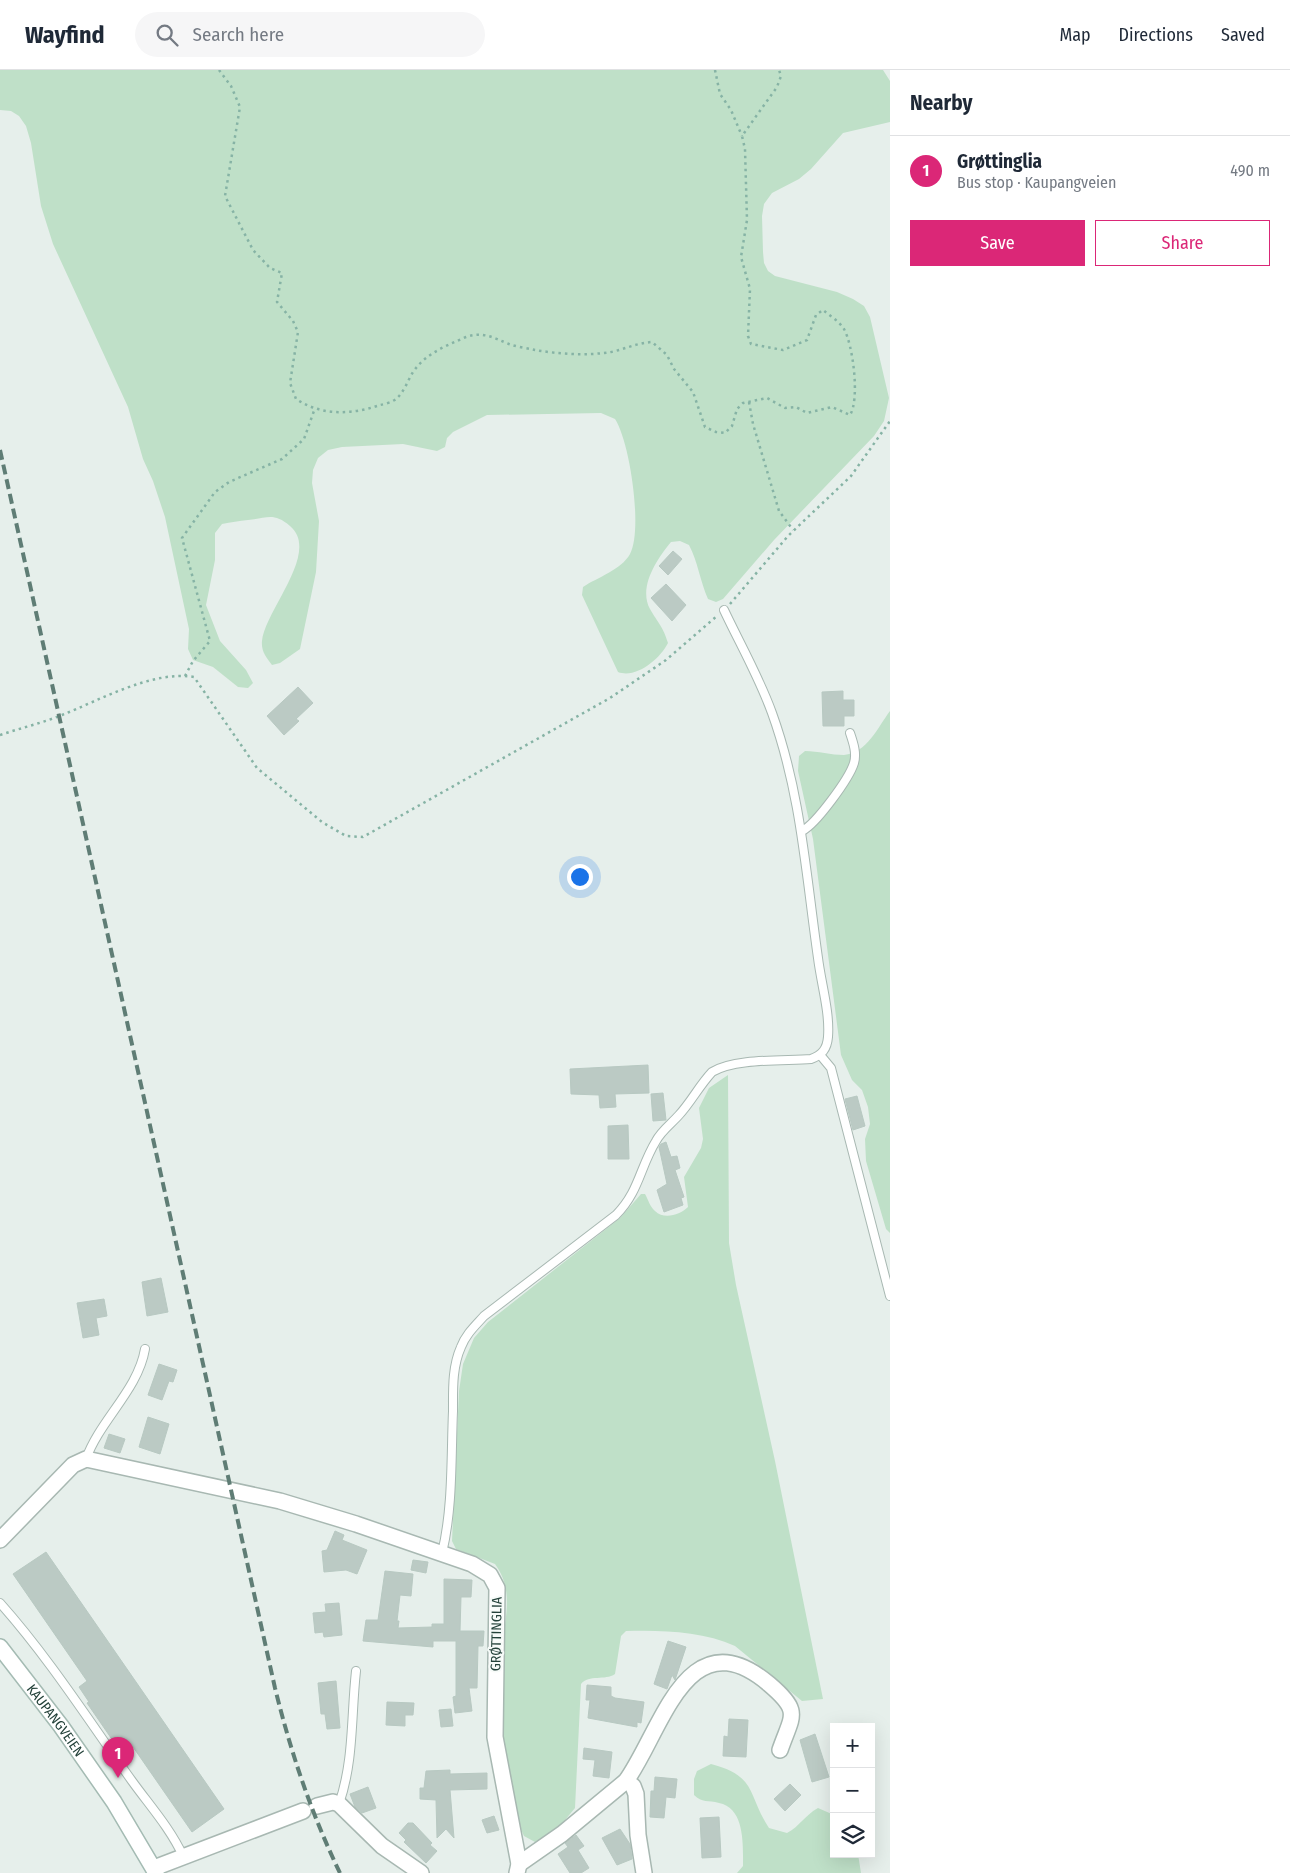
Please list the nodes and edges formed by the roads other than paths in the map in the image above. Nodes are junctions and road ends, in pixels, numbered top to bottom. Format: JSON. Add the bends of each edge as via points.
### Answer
{"nodes":[{"id":1,"x":724,"y":610,"type":"road end"},
{"id":2,"x":850,"y":733,"type":"dead end"},
{"id":3,"x":802,"y":831,"type":"junction"},
{"id":4,"x":820,"y":1056,"type":"junction"},
{"id":5,"x":890,"y":1296,"type":"edge"},
{"id":6,"x":145,"y":1349,"type":"dead end"},
{"id":7,"x":86,"y":1459,"type":"junction"},
{"id":8,"x":0,"y":1540,"type":"edge"},
{"id":9,"x":442,"y":1553,"type":"junction"},
{"id":10,"x":0,"y":1603,"type":"edge"},
{"id":11,"x":0,"y":1647,"type":"edge"},
{"id":12,"x":356,"y":1671,"type":"dead end"},
{"id":13,"x":780,"y":1750,"type":"dead end"},
{"id":14,"x":626,"y":1781,"type":"junction"},
{"id":15,"x":339,"y":1804,"type":"junction"},
{"id":16,"x":183,"y":1856,"type":"junction"},
{"id":17,"x":518,"y":1869,"type":"edge"},
{"id":18,"x":155,"y":1870,"type":"edge"},
{"id":19,"x":421,"y":1873,"type":"edge"},
{"id":20,"x":644,"y":1873,"type":"edge"}],
"edges":[{"from":1,"to":3,"type":"lane","via":[[772,713]]},
{"from":2,"to":3,"type":"lane","via":[[854,764],[822,813]]},
{"from":3,"to":4,"type":"lane","via":[[827,1022],[826,1048]]},
{"from":4,"to":5,"type":"lane","via":[[831,1068]]},
{"from":4,"to":9,"type":"lane","via":[[736,1064],[712,1072],[657,1138],[627,1204],[484,1316],[470,1331],[461,1346],[454,1374],[448,1509]]},
{"from":6,"to":7,"type":"lane","via":[[137,1373],[92,1442]]},
{"from":7,"to":8,"type":"street","via":[[73,1465]]},
{"from":7,"to":9,"type":"street","name":"GRØTTINGLIA","via":[[280,1501]]},
{"from":9,"to":17,"type":"street","name":"GRØTTINGLIA","via":[[484,1571],[497,1588],[495,1737]]},
{"from":10,"to":16,"type":"lane","via":[[55,1671],[172,1833]]},
{"from":11,"to":18,"type":"street","name":"KAUPANGVEIEN","via":[[77,1748]]},
{"from":12,"to":15,"type":"lane","via":[[350,1767]]},
{"from":13,"to":14,"type":"street","via":[[793,1717],[787,1702],[753,1672],[718,1662],[696,1672],[681,1686],[666,1706]]},
{"from":14,"to":17,"type":"street"},
{"from":14,"to":20,"type":"street","via":[[636,1794]]},
{"from":15,"to":16,"type":"street","via":[[333,1802],[310,1808]]},
{"from":15,"to":19,"type":"street","via":[[382,1846]]},
{"from":16,"to":18,"type":"street"}]}
